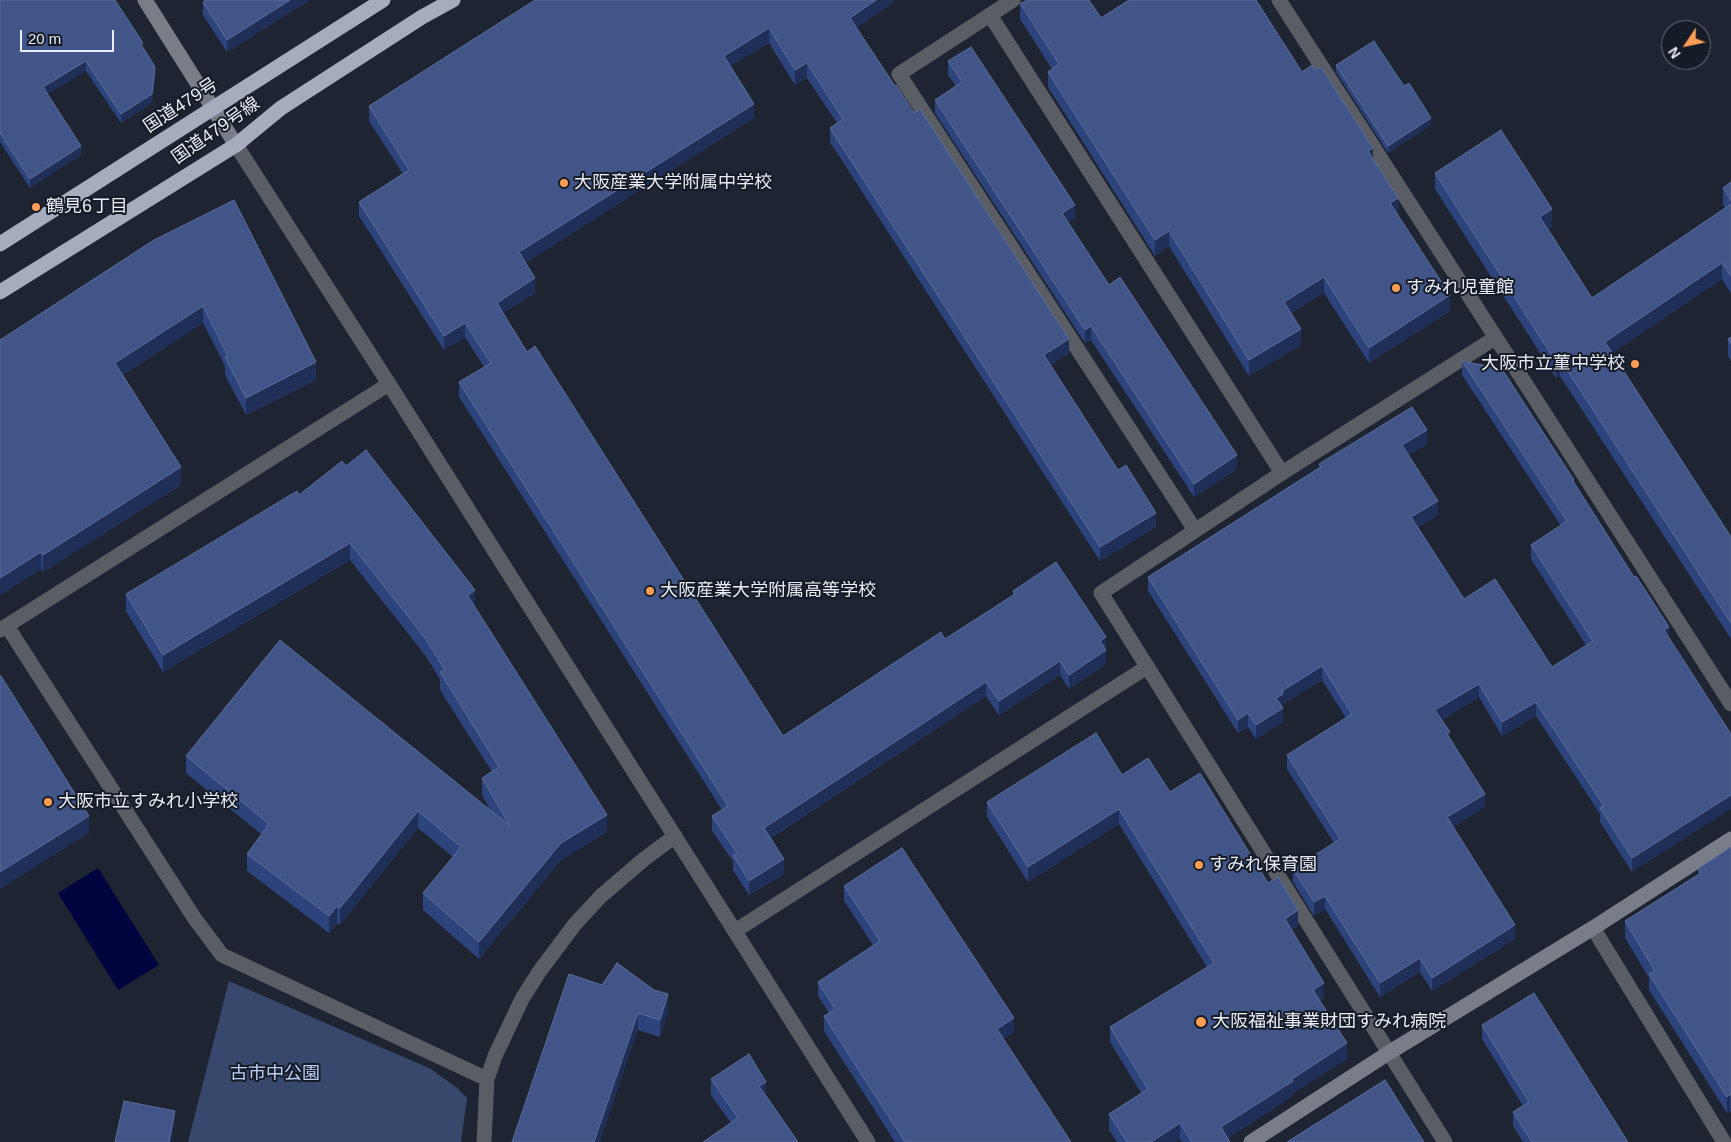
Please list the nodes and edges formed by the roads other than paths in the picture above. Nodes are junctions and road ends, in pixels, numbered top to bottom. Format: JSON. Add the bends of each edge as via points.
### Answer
{"nodes":[{"id":1,"x":146,"y":0,"type":"edge"},
{"id":2,"x":383,"y":0,"type":"edge"},
{"id":3,"x":453,"y":0,"type":"edge"},
{"id":4,"x":1013,"y":0,"type":"edge"},
{"id":5,"x":1279,"y":0,"type":"edge"},
{"id":6,"x":990,"y":15,"type":"junction"},
{"id":7,"x":213,"y":107,"type":"junction"},
{"id":8,"x":236,"y":145,"type":"junction"},
{"id":9,"x":0,"y":244,"type":"edge"},
{"id":10,"x":0,"y":292,"type":"edge"},
{"id":11,"x":1495,"y":338,"type":"junction"},
{"id":12,"x":389,"y":384,"type":"junction"},
{"id":13,"x":1282,"y":473,"type":"junction"},
{"id":14,"x":1195,"y":530,"type":"junction"},
{"id":15,"x":4,"y":628,"type":"edge"},
{"id":16,"x":1147,"y":667,"type":"junction"},
{"id":17,"x":1731,"y":704,"type":"edge"},
{"id":18,"x":675,"y":836,"type":"junction"},
{"id":19,"x":1731,"y":840,"type":"edge"},
{"id":20,"x":1593,"y":928,"type":"junction"},
{"id":21,"x":735,"y":931,"type":"junction"},
{"id":22,"x":1390,"y":1052,"type":"junction"},
{"id":23,"x":486,"y":1079,"type":"junction"},
{"id":24,"x":484,"y":1142,"type":"edge"},
{"id":25,"x":868,"y":1142,"type":"edge"},
{"id":26,"x":1251,"y":1142,"type":"edge"},
{"id":27,"x":1445,"y":1142,"type":"edge"},
{"id":28,"x":1724,"y":1142,"type":"edge"}],
"edges":[{"from":1,"to":7,"type":"street"},
{"from":2,"to":7,"type":"highway","name":"国道479号"},
{"from":3,"to":8,"type":"highway","name":"国道479号線","via":[[281,108]]},
{"from":4,"to":6,"type":"street"},
{"from":5,"to":11,"type":"street"},
{"from":6,"to":13,"type":"street"},
{"from":6,"to":14,"type":"street","via":[[899,74]]},
{"from":7,"to":8,"type":"street"},
{"from":7,"to":9,"type":"highway","name":"国道479号"},
{"from":8,"to":10,"type":"highway","name":"国道479号線"},
{"from":8,"to":12,"type":"street"},
{"from":11,"to":13,"type":"street"},
{"from":11,"to":17,"type":"street"},
{"from":12,"to":15,"type":"street"},
{"from":12,"to":18,"type":"street"},
{"from":13,"to":14,"type":"street"},
{"from":14,"to":16,"type":"street","via":[[1101,593]]},
{"from":15,"to":23,"type":"street","via":[[222,955]]},
{"from":16,"to":21,"type":"street"},
{"from":16,"to":22,"type":"street"},
{"from":18,"to":21,"type":"street"},
{"from":18,"to":23,"type":"street","via":[[601,896],[556,948],[522,999]]},
{"from":19,"to":20,"type":"street"},
{"from":20,"to":22,"type":"street"},
{"from":20,"to":28,"type":"street"},
{"from":21,"to":25,"type":"street"},
{"from":22,"to":26,"type":"street"},
{"from":22,"to":27,"type":"street"},
{"from":23,"to":24,"type":"street"}]}
